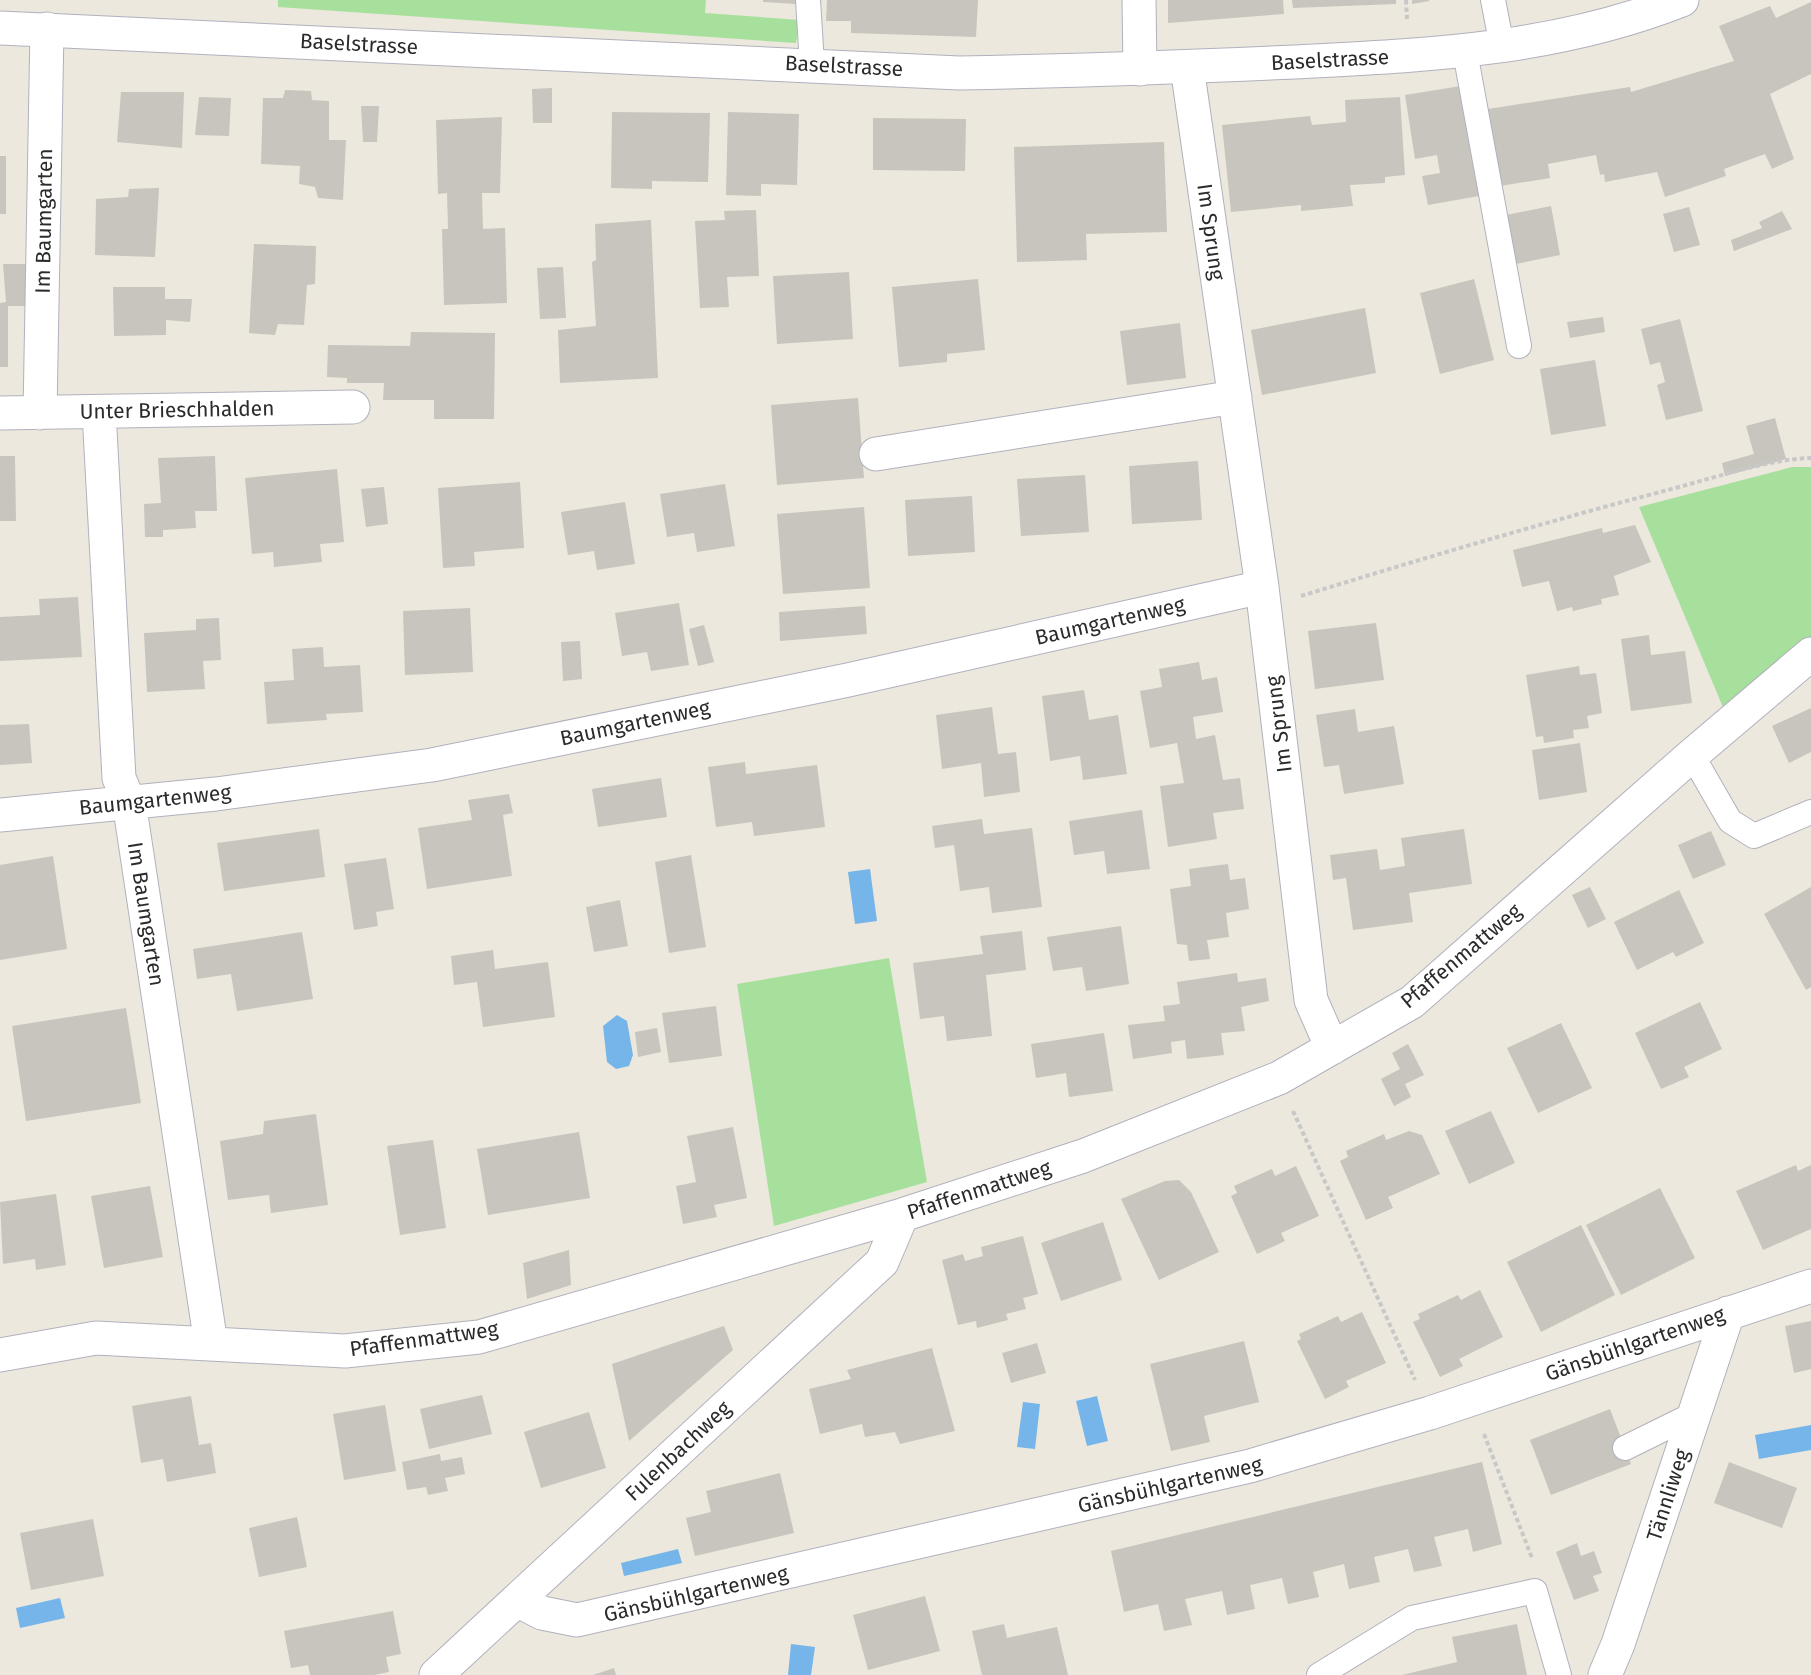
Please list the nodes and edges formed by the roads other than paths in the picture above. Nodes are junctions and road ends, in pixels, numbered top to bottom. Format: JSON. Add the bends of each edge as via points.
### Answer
{"nodes":[{"id":1,"x":808,"y":0,"type":"edge"},
{"id":2,"x":1139,"y":0,"type":"edge"},
{"id":3,"x":1493,"y":0,"type":"edge"},
{"id":4,"x":1682,"y":0,"type":"edge"},
{"id":5,"x":0,"y":28,"type":"edge"},
{"id":6,"x":47,"y":29,"type":"junction"},
{"id":7,"x":1502,"y":46,"type":"junction"},
{"id":8,"x":1465,"y":52,"type":"junction"},
{"id":9,"x":812,"y":64,"type":"junction"},
{"id":10,"x":1187,"y":67,"type":"junction"},
{"id":11,"x":1140,"y":69,"type":"junction"},
{"id":12,"x":1519,"y":346,"type":"dead end"},
{"id":13,"x":1235,"y":397,"type":"junction"},
{"id":14,"x":353,"y":407,"type":"dead end"},
{"id":15,"x":99,"y":412,"type":"junction"},
{"id":16,"x":0,"y":413,"type":"edge"},
{"id":17,"x":40,"y":413,"type":"junction"},
{"id":18,"x":876,"y":454,"type":"dead end"},
{"id":19,"x":1262,"y":587,"type":"junction"},
{"id":20,"x":1811,"y":654,"type":"edge"},
{"id":21,"x":1692,"y":755,"type":"junction"},
{"id":22,"x":129,"y":802,"type":"junction"},
{"id":23,"x":1811,"y":812,"type":"edge"},
{"id":24,"x":0,"y":815,"type":"edge"},
{"id":25,"x":1332,"y":1048,"type":"junction"},
{"id":26,"x":902,"y":1215,"type":"junction"},
{"id":27,"x":1811,"y":1286,"type":"edge"},
{"id":28,"x":1728,"y":1313,"type":"junction"},
{"id":29,"x":211,"y":1344,"type":"junction"},
{"id":30,"x":0,"y":1355,"type":"edge"},
{"id":31,"x":1694,"y":1414,"type":"junction"},
{"id":32,"x":1625,"y":1448,"type":"dead end"},
{"id":33,"x":517,"y":1600,"type":"junction"},
{"id":34,"x":436,"y":1675,"type":"edge"},
{"id":35,"x":1319,"y":1675,"type":"edge"},
{"id":36,"x":1559,"y":1675,"type":"edge"},
{"id":37,"x":1605,"y":1675,"type":"edge"}],
"edges":[{"from":1,"to":9,"type":"lane"},
{"from":2,"to":11,"type":"street"},
{"from":3,"to":7,"type":"lane"},
{"from":4,"to":7,"type":"street","name":"Baselstrasse","via":[[1600,27]]},
{"from":5,"to":6,"type":"street","name":"Baselstrasse"},
{"from":6,"to":9,"type":"street","name":"Baselstrasse"},
{"from":6,"to":17,"type":"street","name":"Im Baumgarten"},
{"from":7,"to":8,"type":"street","name":"Baselstrasse"},
{"from":8,"to":10,"type":"street","name":"Baselstrasse"},
{"from":8,"to":12,"type":"lane"},
{"from":9,"to":11,"type":"street","name":"Baselstrasse","via":[[959,72]]},
{"from":10,"to":11,"type":"street","name":"Baselstrasse"},
{"from":10,"to":13,"type":"street","name":"Im Sprung"},
{"from":13,"to":18,"type":"street"},
{"from":13,"to":19,"type":"street","name":"Im Sprung"},
{"from":14,"to":15,"type":"street","name":"Unter Brieschhalden"},
{"from":15,"to":17,"type":"street","name":"Unter Brieschhalden"},
{"from":15,"to":22,"type":"street","name":"Im Baumgarten","via":[[119,778]]},
{"from":16,"to":17,"type":"street","name":"Unter Brieschhalden"},
{"from":19,"to":22,"type":"street","name":"Baumgartenweg","via":[[848,680],[432,765],[216,795]]},
{"from":19,"to":25,"type":"street","name":"Im Sprung","via":[[1311,1000]]},
{"from":20,"to":21,"type":"street","name":"Pfaffenmattweg"},
{"from":21,"to":23,"type":"lane","via":[[1730,821],[1754,836]]},
{"from":21,"to":25,"type":"street","name":"Pfaffenmattweg","via":[[1412,1002]]},
{"from":22,"to":24,"type":"street","name":"Baumgartenweg"},
{"from":22,"to":29,"type":"street","name":"Im Baumgarten"},
{"from":25,"to":26,"type":"street","name":"Pfaffenmattweg","via":[[1279,1078],[1083,1156]]},
{"from":26,"to":29,"type":"street","name":"Pfaffenmattweg","via":[[479,1337],[345,1351]]},
{"from":26,"to":33,"type":"street","name":"Fulenbachweg","via":[[882,1262]]},
{"from":27,"to":28,"type":"street","name":"Gänsbühlgartenweg"},
{"from":28,"to":31,"type":"street","name":"Tännliweg"},
{"from":28,"to":33,"type":"street","name":"Gänsbühlgartenweg","via":[[1430,1413],[1250,1466],[577,1620],[542,1613]]},
{"from":29,"to":30,"type":"street","name":"Pfaffenmattweg","via":[[96,1338]]},
{"from":31,"to":32,"type":"lane"},
{"from":31,"to":37,"type":"street","name":"Tännliweg"},
{"from":33,"to":34,"type":"street","name":"Fulenbachweg"},
{"from":35,"to":36,"type":"lane","via":[[1412,1618],[1535,1591]]}]}
